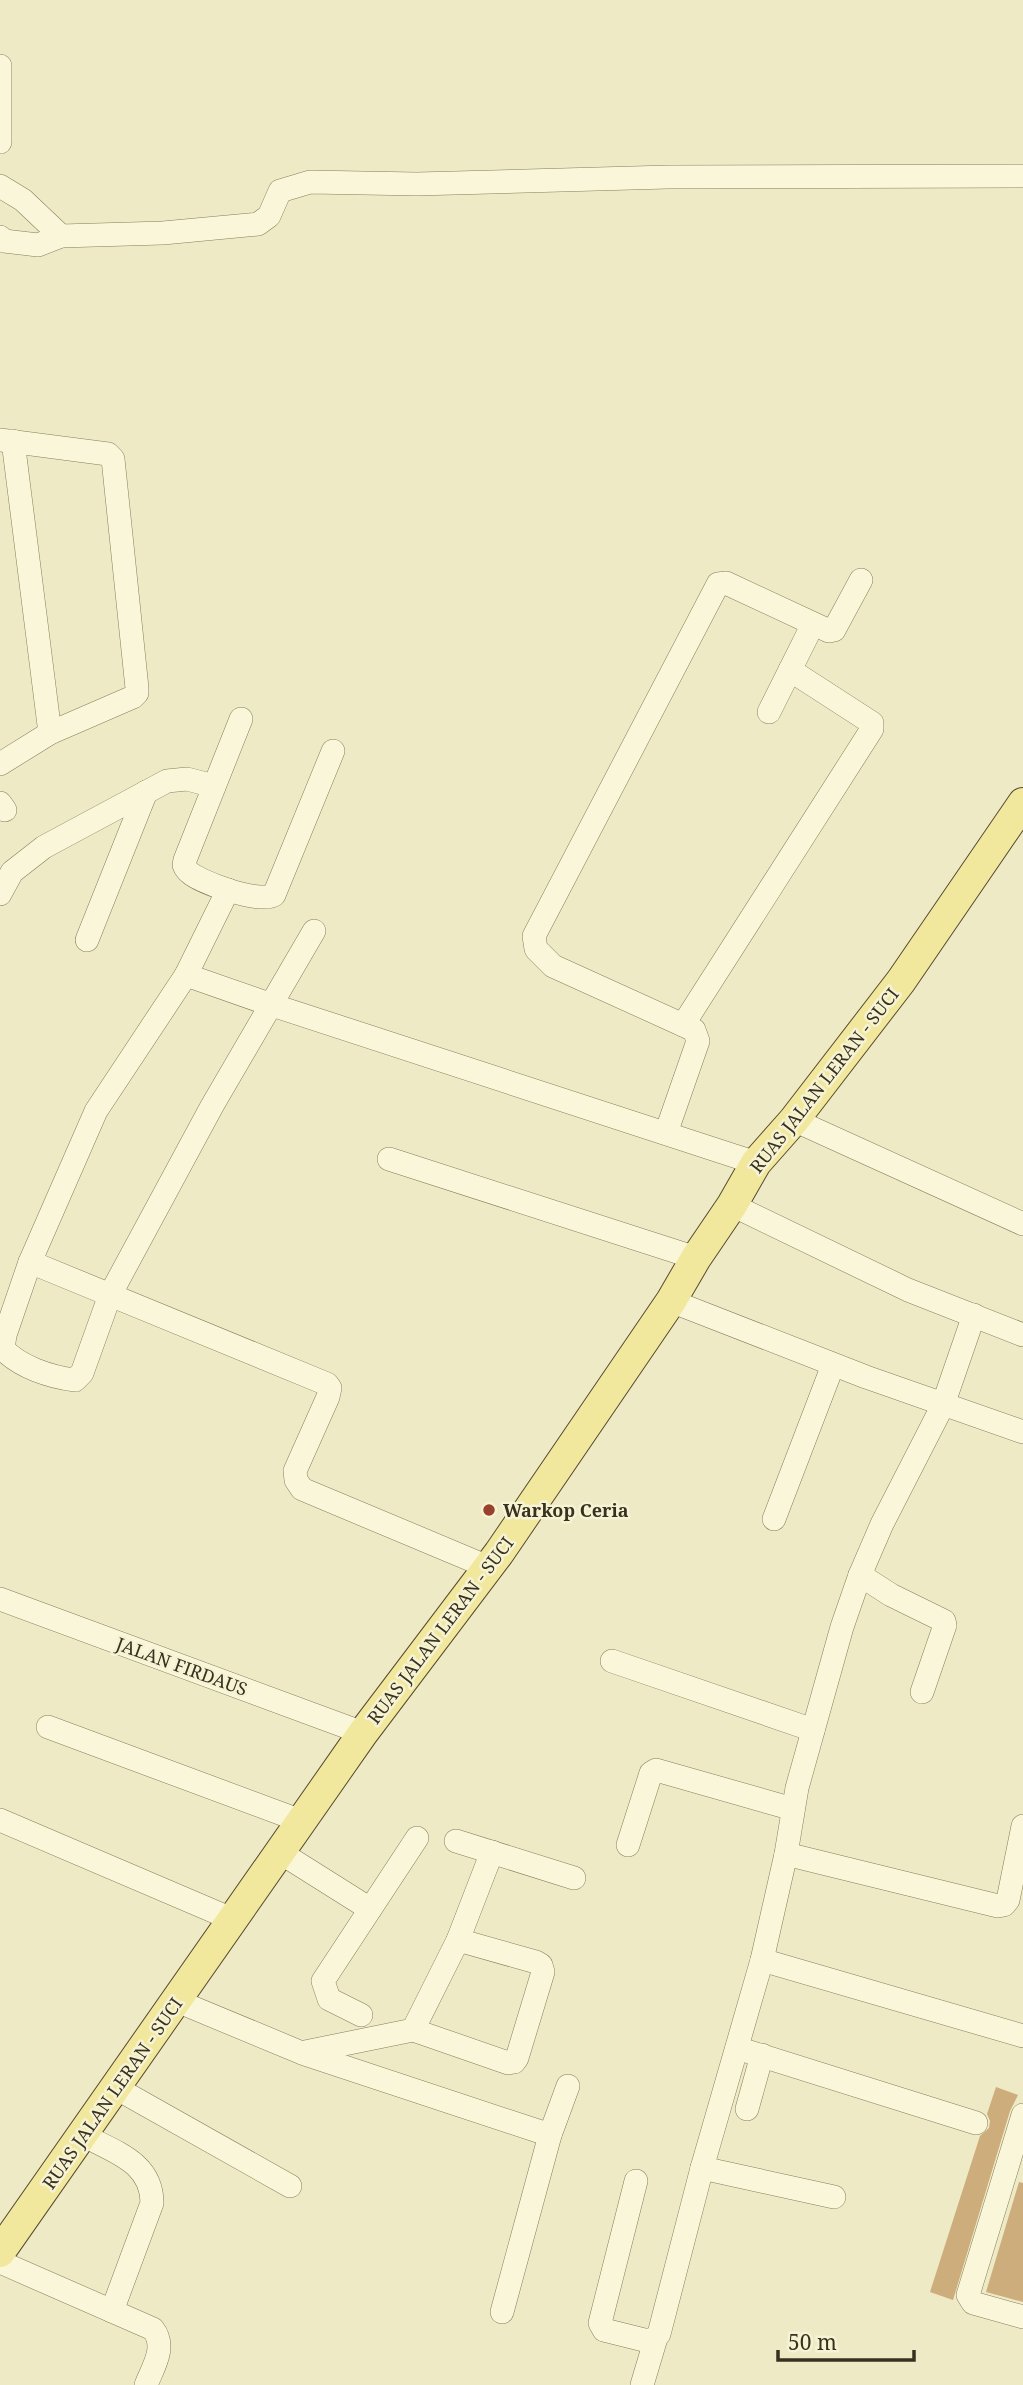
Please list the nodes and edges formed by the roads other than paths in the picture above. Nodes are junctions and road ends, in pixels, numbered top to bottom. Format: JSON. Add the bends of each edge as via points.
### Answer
{"nodes":[{"id":1,"x":0,"y":66,"type":"edge"},
{"id":2,"x":0,"y":142,"type":"edge"},
{"id":3,"x":1023,"y":176,"type":"edge"},
{"id":4,"x":0,"y":186,"type":"edge"},
{"id":5,"x":61,"y":236,"type":"junction"},
{"id":6,"x":0,"y":237,"type":"edge"},
{"id":7,"x":7,"y":440,"type":"edge"},
{"id":8,"x":860,"y":580,"type":"dead end"},
{"id":9,"x":813,"y":624,"type":"junction"},
{"id":10,"x":790,"y":670,"type":"junction"},
{"id":11,"x":769,"y":712,"type":"dead end"},
{"id":12,"x":241,"y":719,"type":"dead end"},
{"id":13,"x":50,"y":733,"type":"junction"},
{"id":14,"x":334,"y":751,"type":"dead end"},
{"id":15,"x":0,"y":764,"type":"edge"},
{"id":16,"x":214,"y":786,"type":"junction"},
{"id":17,"x":146,"y":792,"type":"junction"},
{"id":18,"x":1023,"y":803,"type":"edge"},
{"id":19,"x":228,"y":890,"type":"junction"},
{"id":20,"x":0,"y":894,"type":"edge"},
{"id":21,"x":314,"y":931,"type":"dead end"},
{"id":22,"x":87,"y":940,"type":"dead end"},
{"id":23,"x":186,"y":975,"type":"junction"},
{"id":24,"x":272,"y":1005,"type":"junction"},
{"id":25,"x":683,"y":1025,"type":"junction"},
{"id":26,"x":794,"y":1120,"type":"junction"},
{"id":27,"x":666,"y":1133,"type":"junction"},
{"id":28,"x":388,"y":1159,"type":"dead end"},
{"id":29,"x":755,"y":1163,"type":"junction"},
{"id":30,"x":732,"y":1205,"type":"junction"},
{"id":31,"x":1023,"y":1224,"type":"edge"},
{"id":32,"x":696,"y":1258,"type":"junction"},
{"id":33,"x":30,"y":1262,"type":"junction"},
{"id":34,"x":110,"y":1295,"type":"junction"},
{"id":35,"x":671,"y":1301,"type":"junction"},
{"id":36,"x":974,"y":1315,"type":"junction"},
{"id":37,"x":1023,"y":1335,"type":"edge"},
{"id":38,"x":1,"y":1353,"type":"edge"},
{"id":39,"x":833,"y":1365,"type":"junction"},
{"id":40,"x":943,"y":1405,"type":"junction"},
{"id":41,"x":1023,"y":1432,"type":"edge"},
{"id":42,"x":774,"y":1518,"type":"dead end"},
{"id":43,"x":488,"y":1567,"type":"junction"},
{"id":44,"x":860,"y":1575,"type":"junction"},
{"id":45,"x":0,"y":1599,"type":"edge"},
{"id":46,"x":612,"y":1661,"type":"dead end"},
{"id":47,"x":922,"y":1692,"type":"dead end"},
{"id":48,"x":48,"y":1727,"type":"dead end"},
{"id":49,"x":813,"y":1730,"type":"junction"},
{"id":50,"x":363,"y":1733,"type":"junction"},
{"id":51,"x":793,"y":1809,"type":"junction"},
{"id":52,"x":0,"y":1821,"type":"edge"},
{"id":53,"x":302,"y":1823,"type":"junction"},
{"id":54,"x":1023,"y":1826,"type":"edge"},
{"id":55,"x":416,"y":1838,"type":"dead end"},
{"id":56,"x":456,"y":1841,"type":"dead end"},
{"id":57,"x":628,"y":1845,"type":"dead end"},
{"id":58,"x":492,"y":1852,"type":"junction"},
{"id":59,"x":281,"y":1853,"type":"junction"},
{"id":60,"x":786,"y":1854,"type":"junction"},
{"id":61,"x":574,"y":1878,"type":"dead end"},
{"id":62,"x":370,"y":1909,"type":"junction"},
{"id":63,"x":234,"y":1920,"type":"junction"},
{"id":64,"x":458,"y":1940,"type":"junction"},
{"id":65,"x":762,"y":1960,"type":"junction"},
{"id":66,"x":177,"y":2001,"type":"junction"},
{"id":67,"x":361,"y":2015,"type":"dead end"},
{"id":68,"x":413,"y":2031,"type":"junction"},
{"id":69,"x":1023,"y":2036,"type":"edge"},
{"id":70,"x":359,"y":2041,"type":"junction"},
{"id":71,"x":737,"y":2048,"type":"junction"},
{"id":72,"x":302,"y":2053,"type":"junction"},
{"id":73,"x":762,"y":2056,"type":"junction"},
{"id":74,"x":350,"y":2069,"type":"junction"},
{"id":75,"x":568,"y":2086,"type":"dead end"},
{"id":76,"x":116,"y":2088,"type":"junction"},
{"id":77,"x":747,"y":2109,"type":"dead end"},
{"id":78,"x":1023,"y":2115,"type":"edge"},
{"id":79,"x":976,"y":2123,"type":"dead end"},
{"id":80,"x":83,"y":2135,"type":"junction"},
{"id":81,"x":551,"y":2135,"type":"junction"},
{"id":82,"x":702,"y":2168,"type":"junction"},
{"id":83,"x":636,"y":2181,"type":"dead end"},
{"id":84,"x":290,"y":2186,"type":"dead end"},
{"id":85,"x":834,"y":2197,"type":"dead end"},
{"id":86,"x":6,"y":2234,"type":"edge"},
{"id":87,"x":0,"y":2262,"type":"edge"},
{"id":88,"x":112,"y":2311,"type":"junction"},
{"id":89,"x":502,"y":2312,"type":"dead end"},
{"id":90,"x":1023,"y":2317,"type":"edge"},
{"id":91,"x":656,"y":2338,"type":"junction"},
{"id":92,"x":146,"y":2385,"type":"edge"},
{"id":93,"x":642,"y":2385,"type":"edge"}],
"edges":[{"from":1,"to":2,"type":"street"},
{"from":3,"to":5,"type":"street","via":[[310,182],[280,191],[269,216],[258,224]]},
{"from":4,"to":5,"type":"street","via":[[23,200]]},
{"from":5,"to":6,"type":"street","via":[[38,245]]},
{"from":7,"to":13,"type":"street"},
{"from":7,"to":13,"type":"street","via":[[108,454],[115,465],[137,693]]},
{"from":8,"to":9,"type":"street","via":[[834,630]]},
{"from":9,"to":10,"type":"street"},
{"from":9,"to":25,"type":"street","via":[[726,583],[718,584],[534,936],[536,949],[553,966]]},
{"from":10,"to":11,"type":"street"},
{"from":10,"to":25,"type":"street","via":[[872,723],[872,729]]},
{"from":12,"to":16,"type":"street"},
{"from":13,"to":15,"type":"street"},
{"from":14,"to":19,"type":"street","via":[[274,895],[266,898]]},
{"from":16,"to":17,"type":"street","via":[[187,779],[167,781]]},
{"from":16,"to":19,"type":"street","via":[[184,866],[188,873]]},
{"from":17,"to":20,"type":"street","via":[[44,847],[12,872]]},
{"from":17,"to":22,"type":"street"},
{"from":18,"to":26,"type":"main road","name":"RUAS JALAN LERAN - SUCI","via":[[901,981]]},
{"from":19,"to":23,"type":"street"},
{"from":21,"to":24,"type":"street"},
{"from":23,"to":24,"type":"street"},
{"from":23,"to":33,"type":"street","via":[[96,1111]]},
{"from":24,"to":27,"type":"street"},
{"from":24,"to":34,"type":"street"},
{"from":25,"to":27,"type":"street","via":[[694,1030],[698,1041]]},
{"from":26,"to":29,"type":"main road","name":"RUAS JALAN LERAN - SUCI"},
{"from":26,"to":31,"type":"street"},
{"from":27,"to":29,"type":"street"},
{"from":28,"to":32,"type":"street"},
{"from":29,"to":30,"type":"main road","name":"RUAS JALAN LERAN - SUCI"},
{"from":30,"to":32,"type":"main road","name":"RUAS JALAN LERAN - SUCI"},
{"from":30,"to":36,"type":"street","via":[[908,1290]]},
{"from":32,"to":35,"type":"main road","name":"RUAS JALAN LERAN - SUCI"},
{"from":33,"to":34,"type":"street"},
{"from":33,"to":38,"type":"street"},
{"from":34,"to":38,"type":"street","via":[[82,1373],[75,1380]]},
{"from":34,"to":43,"type":"street","via":[[327,1384],[328,1397],[295,1471],[302,1489]]},
{"from":35,"to":39,"type":"street"},
{"from":35,"to":43,"type":"main road","name":"RUAS JALAN LERAN - SUCI"},
{"from":36,"to":37,"type":"street"},
{"from":36,"to":40,"type":"street"},
{"from":39,"to":40,"type":"street"},
{"from":39,"to":42,"type":"street"},
{"from":40,"to":41,"type":"street"},
{"from":40,"to":44,"type":"street"},
{"from":43,"to":50,"type":"main road","name":"RUAS JALAN LERAN - SUCI"},
{"from":44,"to":47,"type":"street","via":[[944,1621]]},
{"from":44,"to":49,"type":"street"},
{"from":45,"to":50,"type":"street","name":"JALAN FIRDAUS"},
{"from":46,"to":49,"type":"street"},
{"from":48,"to":53,"type":"street"},
{"from":49,"to":51,"type":"street"},
{"from":50,"to":53,"type":"main road","name":"RUAS JALAN LERAN - SUCI"},
{"from":51,"to":57,"type":"street","via":[[656,1770],[651,1773]]},
{"from":51,"to":60,"type":"street"},
{"from":52,"to":63,"type":"street"},
{"from":53,"to":59,"type":"main road","name":"RUAS JALAN LERAN - SUCI"},
{"from":54,"to":60,"type":"street","via":[[1008,1900],[998,1906]]},
{"from":55,"to":62,"type":"street"},
{"from":56,"to":58,"type":"street"},
{"from":58,"to":61,"type":"street"},
{"from":58,"to":64,"type":"street"},
{"from":59,"to":62,"type":"street"},
{"from":59,"to":63,"type":"main road","name":"RUAS JALAN LERAN - SUCI"},
{"from":60,"to":65,"type":"street"},
{"from":62,"to":67,"type":"street","via":[[323,1982],[329,1999]]},
{"from":63,"to":66,"type":"main road","name":"RUAS JALAN LERAN - SUCI"},
{"from":64,"to":68,"type":"street"},
{"from":64,"to":68,"type":"street","via":[[541,1965],[543,1972],[517,2058],[508,2063]]},
{"from":65,"to":69,"type":"street"},
{"from":65,"to":71,"type":"street"},
{"from":66,"to":72,"type":"street"},
{"from":66,"to":76,"type":"main road","name":"RUAS JALAN LERAN - SUCI"},
{"from":68,"to":70,"type":"street"},
{"from":70,"to":72,"type":"street"},
{"from":70,"to":74,"type":"street"},
{"from":71,"to":73,"type":"street"},
{"from":71,"to":82,"type":"street"},
{"from":72,"to":74,"type":"street"},
{"from":73,"to":77,"type":"street"},
{"from":73,"to":79,"type":"street"},
{"from":74,"to":81,"type":"street"},
{"from":75,"to":81,"type":"street"},
{"from":76,"to":80,"type":"main road","name":"RUAS JALAN LERAN - SUCI"},
{"from":76,"to":84,"type":"street"},
{"from":78,"to":90,"type":"street","via":[[968,2295],[973,2303]]},
{"from":80,"to":86,"type":"main road","name":"RUAS JALAN LERAN - SUCI"},
{"from":80,"to":88,"type":"street","via":[[138,2165],[152,2193]]},
{"from":81,"to":89,"type":"street"},
{"from":82,"to":85,"type":"street"},
{"from":82,"to":91,"type":"street"},
{"from":83,"to":91,"type":"street","via":[[600,2323],[604,2330],[644,2340]]},
{"from":87,"to":88,"type":"street"},
{"from":88,"to":92,"type":"street","via":[[153,2329],[160,2340]]},
{"from":91,"to":93,"type":"street"}]}
